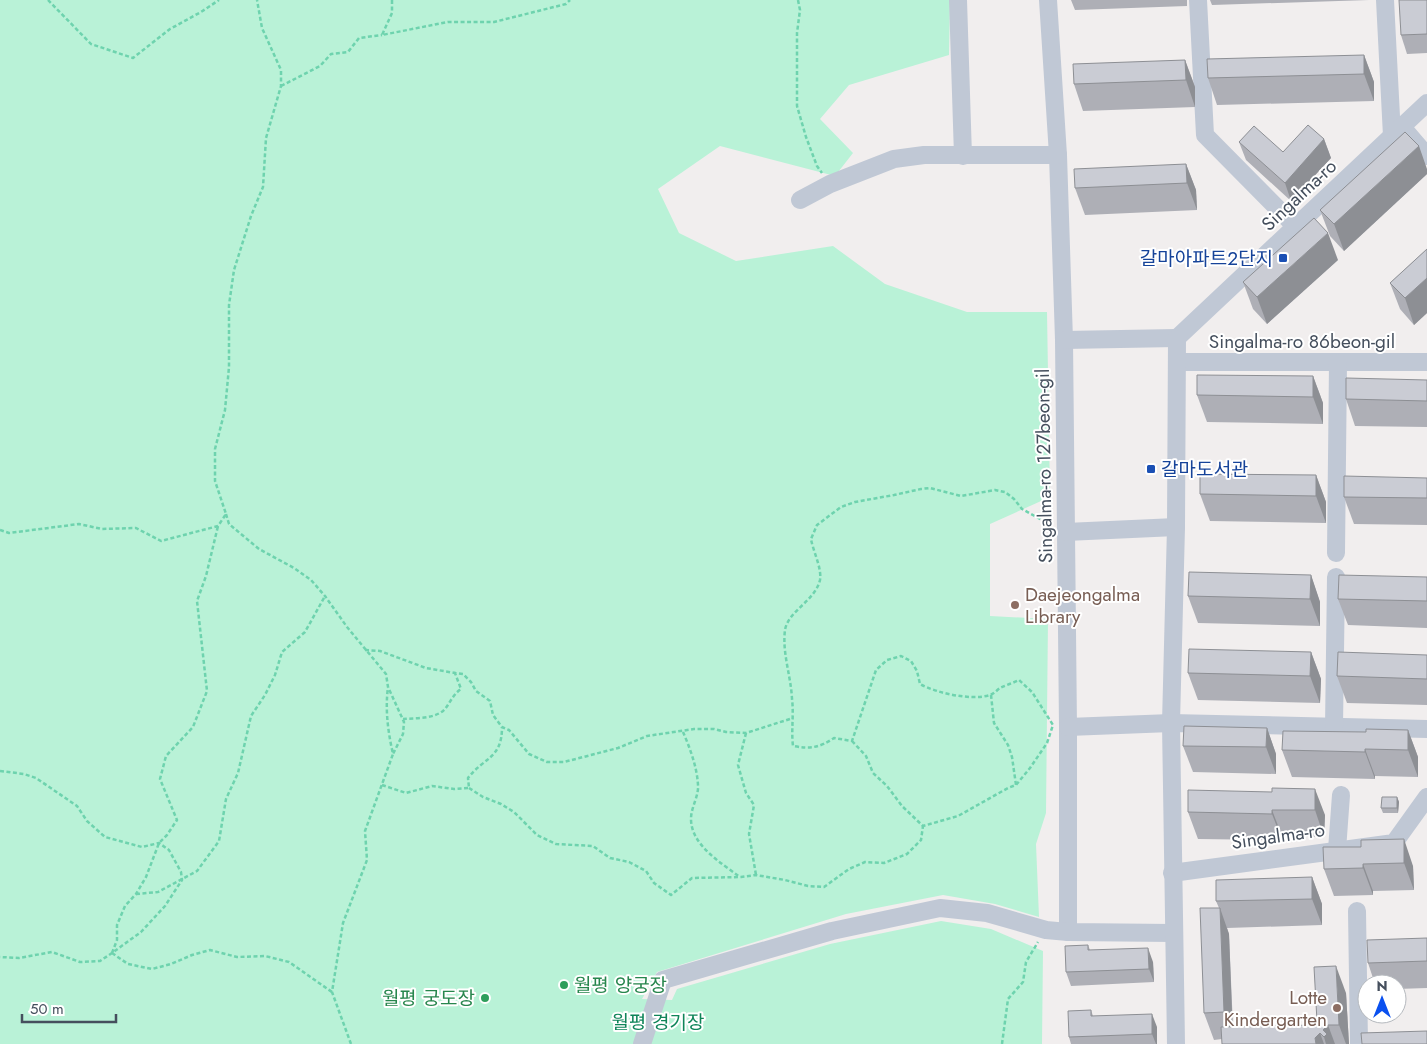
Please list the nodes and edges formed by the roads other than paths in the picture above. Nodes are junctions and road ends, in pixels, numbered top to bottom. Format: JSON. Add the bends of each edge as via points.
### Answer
{"nodes":[{"id":1,"x":958,"y":0,"type":"edge"},
{"id":2,"x":1048,"y":0,"type":"edge"},
{"id":3,"x":1198,"y":0,"type":"edge"},
{"id":4,"x":1385,"y":0,"type":"edge"},
{"id":5,"x":1427,"y":104,"type":"edge"},
{"id":6,"x":1397,"y":131,"type":"junction"},
{"id":7,"x":1058,"y":155,"type":"junction"},
{"id":8,"x":963,"y":156,"type":"junction"},
{"id":9,"x":1427,"y":156,"type":"edge"},
{"id":10,"x":800,"y":200,"type":"dead end"},
{"id":11,"x":1296,"y":227,"type":"junction"},
{"id":12,"x":1177,"y":338,"type":"junction"},
{"id":13,"x":1064,"y":340,"type":"junction"},
{"id":14,"x":1177,"y":362,"type":"junction"},
{"id":15,"x":1427,"y":362,"type":"edge"},
{"id":16,"x":1338,"y":363,"type":"junction"},
{"id":17,"x":1176,"y":527,"type":"junction"},
{"id":18,"x":1066,"y":532,"type":"junction"},
{"id":19,"x":1336,"y":553,"type":"dead end"},
{"id":20,"x":1336,"y":577,"type":"dead end"},
{"id":21,"x":1171,"y":723,"type":"junction"},
{"id":22,"x":1068,"y":727,"type":"junction"},
{"id":23,"x":1334,"y":727,"type":"junction"},
{"id":24,"x":1427,"y":729,"type":"edge"},
{"id":25,"x":1341,"y":795,"type":"dead end"},
{"id":26,"x":1427,"y":796,"type":"edge"},
{"id":27,"x":1337,"y":850,"type":"junction"},
{"id":28,"x":1172,"y":873,"type":"junction"},
{"id":29,"x":1357,"y":910,"type":"dead end"},
{"id":30,"x":1068,"y":932,"type":"junction"},
{"id":31,"x":1173,"y":933,"type":"junction"},
{"id":32,"x":642,"y":1044,"type":"edge"},
{"id":33,"x":1176,"y":1044,"type":"edge"},
{"id":34,"x":1359,"y":1044,"type":"edge"}],
"edges":[{"from":1,"to":8,"type":"street"},
{"from":2,"to":7,"type":"street","name":"Singalma-ro 127beon-gil"},
{"from":3,"to":11,"type":"street","via":[[1205,135]]},
{"from":4,"to":6,"type":"street"},
{"from":5,"to":6,"type":"street","name":"Singalma-ro"},
{"from":6,"to":9,"type":"street"},
{"from":6,"to":11,"type":"street","name":"Singalma-ro"},
{"from":7,"to":8,"type":"street"},
{"from":7,"to":13,"type":"street","name":"Singalma-ro 127beon-gil"},
{"from":8,"to":10,"type":"street","via":[[924,155],[894,159],[830,184]]},
{"from":11,"to":12,"type":"street","name":"Singalma-ro"},
{"from":12,"to":13,"type":"street"},
{"from":12,"to":14,"type":"street"},
{"from":13,"to":18,"type":"street","name":"Singalma-ro 127beon-gil"},
{"from":14,"to":16,"type":"street","name":"Singalma-ro 86beon-gil"},
{"from":14,"to":17,"type":"street"},
{"from":15,"to":16,"type":"street","name":"Singalma-ro 86beon-gil"},
{"from":16,"to":19,"type":"street"},
{"from":17,"to":18,"type":"street"},
{"from":17,"to":21,"type":"street"},
{"from":18,"to":22,"type":"street","name":"Singalma-ro 127beon-gil"},
{"from":20,"to":23,"type":"street"},
{"from":21,"to":22,"type":"street"},
{"from":21,"to":23,"type":"street"},
{"from":21,"to":28,"type":"street"},
{"from":22,"to":30,"type":"street","name":"Singalma-ro 127beon-gil"},
{"from":23,"to":24,"type":"street"},
{"from":25,"to":27,"type":"street"},
{"from":26,"to":27,"type":"street","name":"Singalma-ro","via":[[1394,843]]},
{"from":27,"to":28,"type":"street","name":"Singalma-ro"},
{"from":28,"to":31,"type":"street"},
{"from":29,"to":34,"type":"street"},
{"from":30,"to":31,"type":"street"},
{"from":30,"to":32,"type":"street","via":[[1046,930],[987,913],[940,908],[832,931],[663,980]]},
{"from":31,"to":33,"type":"street"}]}
